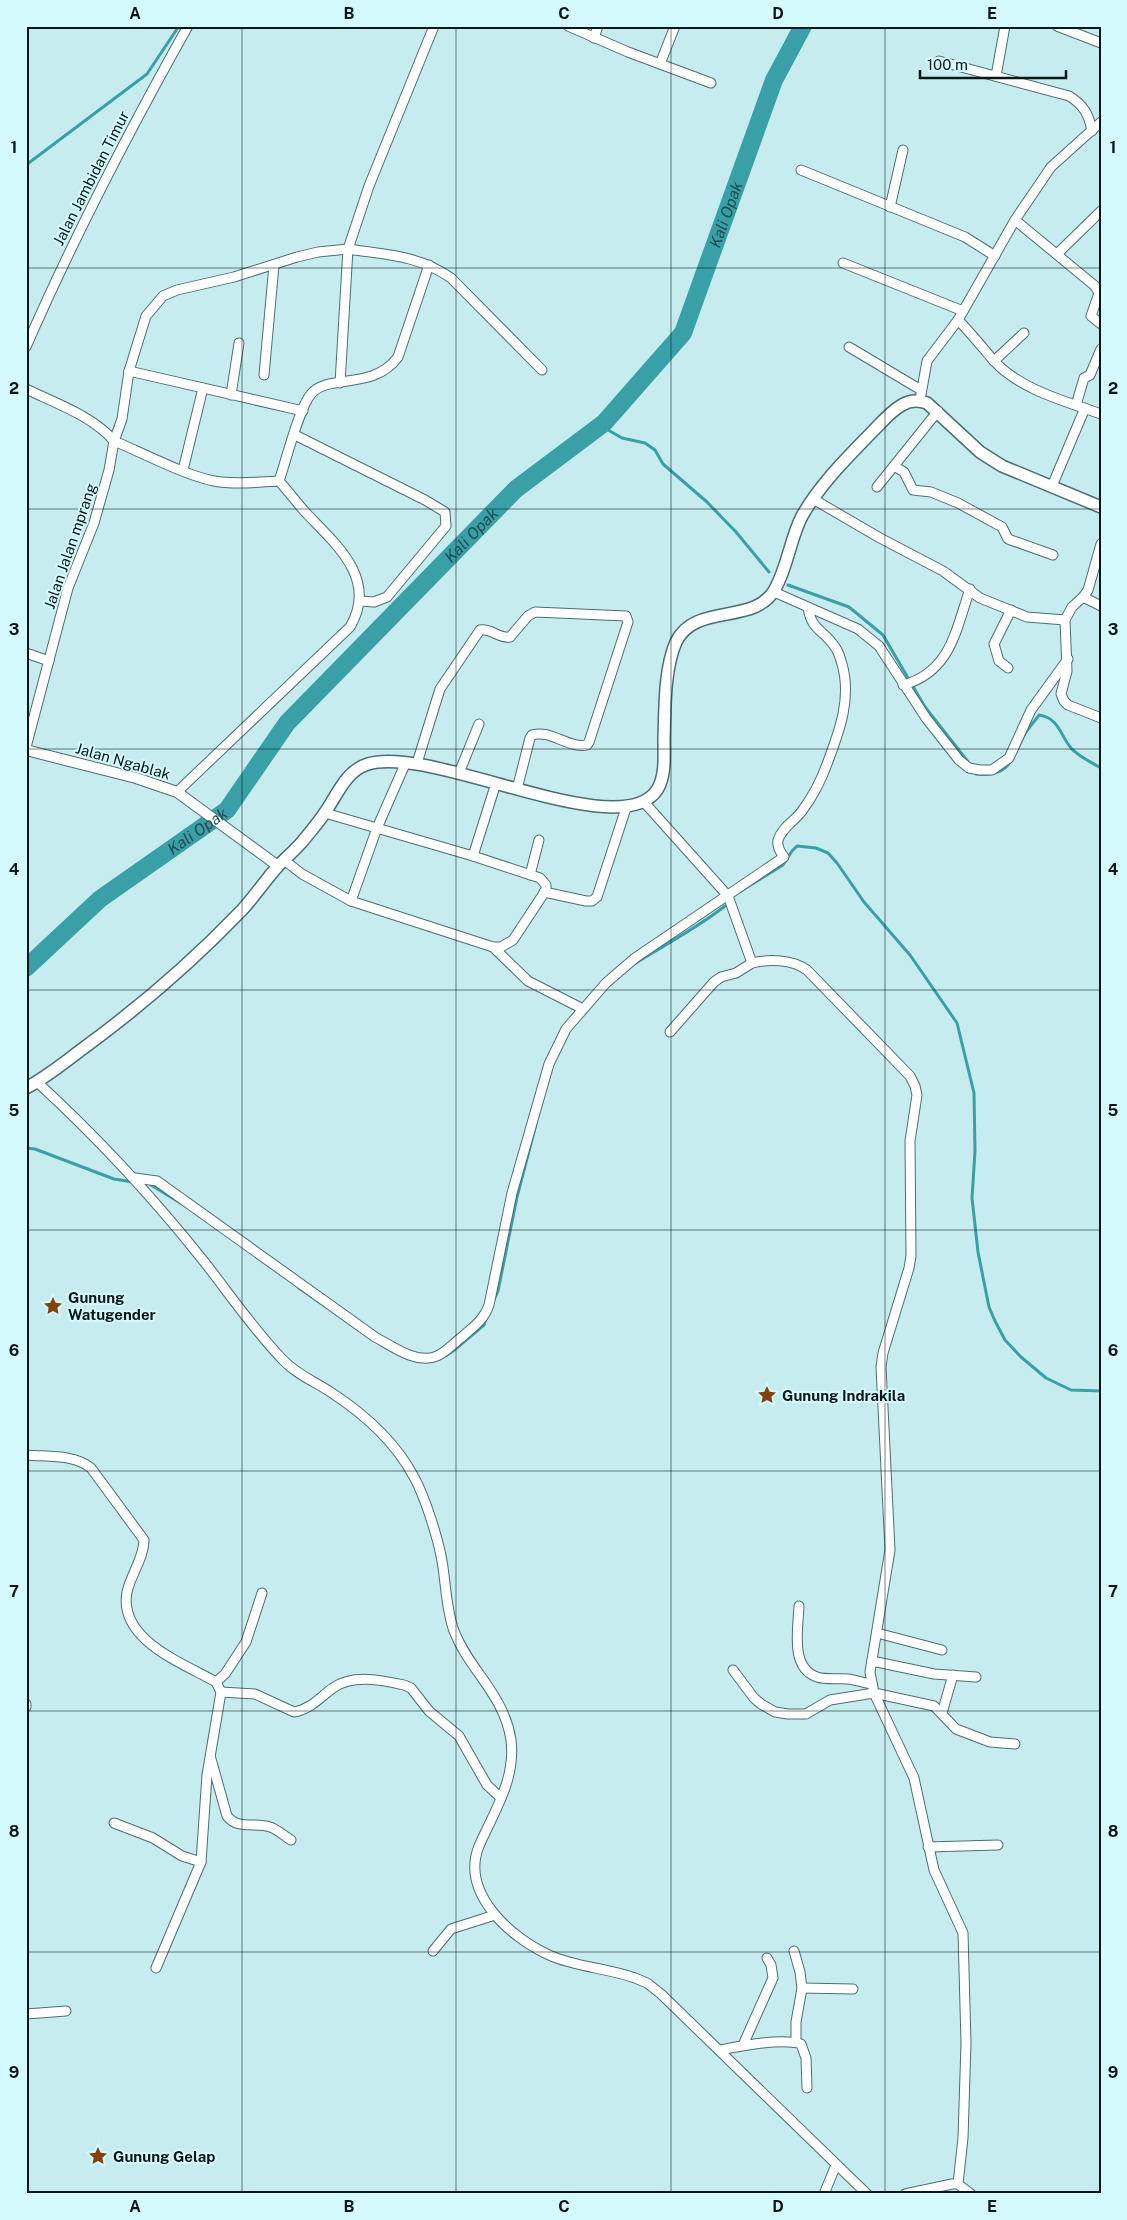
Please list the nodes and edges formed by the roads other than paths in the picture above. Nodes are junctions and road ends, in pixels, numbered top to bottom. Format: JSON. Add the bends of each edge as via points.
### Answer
{"nodes":[{"id":1,"x":188,"y":26,"type":"edge"},
{"id":2,"x":434,"y":26,"type":"edge"},
{"id":3,"x":568,"y":26,"type":"edge"},
{"id":4,"x":598,"y":26,"type":"edge"},
{"id":5,"x":675,"y":26,"type":"edge"},
{"id":6,"x":1005,"y":26,"type":"edge"},
{"id":7,"x":1058,"y":26,"type":"edge"},
{"id":8,"x":594,"y":38,"type":"junction"},
{"id":9,"x":1101,"y":43,"type":"edge"},
{"id":10,"x":939,"y":61,"type":"dead end"},
{"id":11,"x":660,"y":64,"type":"junction"},
{"id":12,"x":996,"y":76,"type":"junction"},
{"id":13,"x":711,"y":83,"type":"dead end"},
{"id":14,"x":1101,"y":122,"type":"edge"},
{"id":15,"x":1092,"y":131,"type":"junction"},
{"id":16,"x":903,"y":150,"type":"dead end"},
{"id":17,"x":801,"y":170,"type":"dead end"},
{"id":18,"x":890,"y":207,"type":"junction"},
{"id":19,"x":1101,"y":211,"type":"edge"},
{"id":20,"x":1015,"y":220,"type":"junction"},
{"id":21,"x":348,"y":249,"type":"junction"},
{"id":22,"x":1057,"y":254,"type":"junction"},
{"id":23,"x":994,"y":256,"type":"junction"},
{"id":24,"x":843,"y":263,"type":"dead end"},
{"id":25,"x":274,"y":264,"type":"junction"},
{"id":26,"x":429,"y":265,"type":"junction"},
{"id":27,"x":961,"y":316,"type":"junction"},
{"id":28,"x":1101,"y":324,"type":"edge"},
{"id":29,"x":1024,"y":332,"type":"dead end"},
{"id":30,"x":240,"y":343,"type":"dead end"},
{"id":31,"x":26,"y":347,"type":"edge"},
{"id":32,"x":850,"y":347,"type":"dead end"},
{"id":33,"x":1101,"y":349,"type":"edge"},
{"id":34,"x":994,"y":361,"type":"junction"},
{"id":35,"x":129,"y":370,"type":"junction"},
{"id":36,"x":542,"y":370,"type":"dead end"},
{"id":37,"x":264,"y":375,"type":"dead end"},
{"id":38,"x":340,"y":383,"type":"junction"},
{"id":39,"x":202,"y":388,"type":"junction"},
{"id":40,"x":26,"y":390,"type":"edge"},
{"id":41,"x":231,"y":394,"type":"junction"},
{"id":42,"x":920,"y":395,"type":"junction"},
{"id":43,"x":1080,"y":407,"type":"junction"},
{"id":44,"x":303,"y":411,"type":"junction"},
{"id":45,"x":938,"y":412,"type":"junction"},
{"id":46,"x":1101,"y":414,"type":"edge"},
{"id":47,"x":294,"y":435,"type":"junction"},
{"id":48,"x":114,"y":441,"type":"junction"},
{"id":49,"x":894,"y":466,"type":"junction"},
{"id":50,"x":183,"y":470,"type":"junction"},
{"id":51,"x":279,"y":481,"type":"junction"},
{"id":52,"x":1052,"y":486,"type":"junction"},
{"id":53,"x":877,"y":488,"type":"dead end"},
{"id":54,"x":813,"y":499,"type":"junction"},
{"id":55,"x":1101,"y":507,"type":"edge"},
{"id":56,"x":1101,"y":544,"type":"edge"},
{"id":57,"x":1053,"y":554,"type":"dead end"},
{"id":58,"x":970,"y":589,"type":"junction"},
{"id":59,"x":774,"y":592,"type":"junction"},
{"id":60,"x":1083,"y":597,"type":"junction"},
{"id":61,"x":360,"y":601,"type":"junction"},
{"id":62,"x":1101,"y":606,"type":"edge"},
{"id":63,"x":808,"y":608,"type":"junction"},
{"id":64,"x":1011,"y":610,"type":"junction"},
{"id":65,"x":1065,"y":620,"type":"junction"},
{"id":66,"x":26,"y":653,"type":"edge"},
{"id":67,"x":1068,"y":659,"type":"junction"},
{"id":68,"x":49,"y":661,"type":"junction"},
{"id":69,"x":1008,"y":668,"type":"dead end"},
{"id":70,"x":906,"y":685,"type":"junction"},
{"id":71,"x":1101,"y":718,"type":"edge"},
{"id":72,"x":479,"y":724,"type":"dead end"},
{"id":73,"x":26,"y":748,"type":"edge"},
{"id":74,"x":412,"y":762,"type":"junction"},
{"id":75,"x":459,"y":773,"type":"junction"},
{"id":76,"x":496,"y":783,"type":"junction"},
{"id":77,"x":516,"y":789,"type":"junction"},
{"id":78,"x":177,"y":792,"type":"junction"},
{"id":79,"x":643,"y":802,"type":"junction"},
{"id":80,"x":627,"y":805,"type":"junction"},
{"id":81,"x":325,"y":813,"type":"junction"},
{"id":82,"x":377,"y":828,"type":"junction"},
{"id":83,"x":539,"y":840,"type":"dead end"},
{"id":84,"x":474,"y":856,"type":"junction"},
{"id":85,"x":281,"y":863,"type":"junction"},
{"id":86,"x":530,"y":875,"type":"junction"},
{"id":87,"x":544,"y":892,"type":"junction"},
{"id":88,"x":728,"y":896,"type":"junction"},
{"id":89,"x":351,"y":901,"type":"junction"},
{"id":90,"x":493,"y":947,"type":"junction"},
{"id":91,"x":752,"y":963,"type":"junction"},
{"id":92,"x":583,"y":1009,"type":"junction"},
{"id":93,"x":670,"y":1032,"type":"dead end"},
{"id":94,"x":32,"y":1085,"type":"edge"},
{"id":95,"x":135,"y":1178,"type":"junction"},
{"id":96,"x":26,"y":1455,"type":"edge"},
{"id":97,"x":262,"y":1593,"type":"dead end"},
{"id":98,"x":799,"y":1606,"type":"dead end"},
{"id":99,"x":877,"y":1633,"type":"junction"},
{"id":100,"x":942,"y":1650,"type":"dead end"},
{"id":101,"x":872,"y":1661,"type":"junction"},
{"id":102,"x":733,"y":1670,"type":"dead end"},
{"id":103,"x":953,"y":1675,"type":"junction"},
{"id":104,"x":976,"y":1677,"type":"dead end"},
{"id":105,"x":216,"y":1682,"type":"junction"},
{"id":106,"x":873,"y":1689,"type":"junction"},
{"id":107,"x":221,"y":1692,"type":"junction"},
{"id":108,"x":942,"y":1713,"type":"junction"},
{"id":109,"x":1015,"y":1744,"type":"dead end"},
{"id":110,"x":210,"y":1756,"type":"junction"},
{"id":111,"x":501,"y":1798,"type":"junction"},
{"id":112,"x":114,"y":1823,"type":"dead end"},
{"id":113,"x":290,"y":1840,"type":"dead end"},
{"id":114,"x":998,"y":1845,"type":"dead end"},
{"id":115,"x":928,"y":1847,"type":"junction"},
{"id":116,"x":201,"y":1862,"type":"junction"},
{"id":117,"x":495,"y":1914,"type":"junction"},
{"id":118,"x":433,"y":1951,"type":"dead end"},
{"id":119,"x":794,"y":1951,"type":"dead end"},
{"id":120,"x":767,"y":1958,"type":"dead end"},
{"id":121,"x":156,"y":1968,"type":"dead end"},
{"id":122,"x":802,"y":1988,"type":"junction"},
{"id":123,"x":852,"y":1989,"type":"dead end"},
{"id":124,"x":66,"y":2011,"type":"dead end"},
{"id":125,"x":26,"y":2014,"type":"edge"},
{"id":126,"x":796,"y":2042,"type":"junction"},
{"id":127,"x":743,"y":2045,"type":"junction"},
{"id":128,"x":720,"y":2050,"type":"junction"},
{"id":129,"x":807,"y":2088,"type":"dead end"},
{"id":130,"x":836,"y":2165,"type":"junction"},
{"id":131,"x":958,"y":2184,"type":"junction"},
{"id":132,"x":824,"y":2194,"type":"edge"},
{"id":133,"x":867,"y":2194,"type":"edge"},
{"id":134,"x":905,"y":2194,"type":"edge"},
{"id":135,"x":971,"y":2194,"type":"edge"}],
"edges":[{"from":1,"to":31,"type":"street","name":"Jalan Jambidan Timur","via":[[77,234]]},
{"from":2,"to":21,"type":"street","via":[[369,186]]},
{"from":3,"to":8,"type":"street"},
{"from":4,"to":8,"type":"street"},
{"from":5,"to":11,"type":"street"},
{"from":6,"to":12,"type":"street"},
{"from":7,"to":9,"type":"street"},
{"from":8,"to":11,"type":"street"},
{"from":10,"to":12,"type":"street"},
{"from":11,"to":13,"type":"street"},
{"from":12,"to":15,"type":"street","via":[[1080,102],[1089,115]]},
{"from":14,"to":15,"type":"street"},
{"from":15,"to":20,"type":"street","via":[[1051,167]]},
{"from":16,"to":18,"type":"street"},
{"from":17,"to":18,"type":"street"},
{"from":18,"to":23,"type":"street","via":[[966,238]]},
{"from":19,"to":22,"type":"street"},
{"from":20,"to":22,"type":"street"},
{"from":20,"to":23,"type":"street"},
{"from":21,"to":25,"type":"street","name":"Jalan Jalan mprang","via":[[318,252]]},
{"from":21,"to":26,"type":"street","name":"Jalan Jalan mprang","via":[[416,259]]},
{"from":21,"to":38,"type":"street"},
{"from":22,"to":28,"type":"street","via":[[1097,289],[1098,297],[1091,316]]},
{"from":23,"to":27,"type":"street"},
{"from":24,"to":27,"type":"street"},
{"from":25,"to":35,"type":"street","name":"Jalan Jalan mprang","via":[[163,296],[146,316]]},
{"from":25,"to":37,"type":"street"},
{"from":26,"to":36,"type":"street","name":"Jalan Jalan mprang","via":[[451,278]]},
{"from":26,"to":38,"type":"street","via":[[398,357],[391,366],[374,376]]},
{"from":27,"to":34,"type":"street"},
{"from":27,"to":42,"type":"street","via":[[927,361]]},
{"from":29,"to":34,"type":"street"},
{"from":30,"to":41,"type":"street"},
{"from":32,"to":42,"type":"street"},
{"from":33,"to":43,"type":"street","via":[[1090,375],[1084,378]]},
{"from":34,"to":43,"type":"street","via":[[1046,395]]},
{"from":35,"to":39,"type":"street"},
{"from":35,"to":48,"type":"street","name":"Jalan Jalan mprang","via":[[122,419]]},
{"from":38,"to":44,"type":"street","via":[[316,390]]},
{"from":39,"to":41,"type":"street"},
{"from":39,"to":50,"type":"street"},
{"from":40,"to":48,"type":"street","via":[[90,421]]},
{"from":41,"to":44,"type":"street"},
{"from":42,"to":45,"type":"main road"},
{"from":42,"to":54,"type":"main road","via":[[890,413]]},
{"from":43,"to":46,"type":"street"},
{"from":43,"to":52,"type":"street"},
{"from":44,"to":47,"type":"street"},
{"from":45,"to":49,"type":"street"},
{"from":45,"to":52,"type":"main road","via":[[987,457]]},
{"from":47,"to":51,"type":"street"},
{"from":47,"to":61,"type":"street","via":[[444,512],[446,526],[387,597],[374,602]]},
{"from":48,"to":50,"type":"street"},
{"from":48,"to":68,"type":"street","name":"Jalan Jalan mprang","via":[[99,506],[68,588]]},
{"from":49,"to":53,"type":"street"},
{"from":49,"to":57,"type":"street","via":[[904,472],[913,490],[931,492],[958,503],[1002,527],[1008,539]]},
{"from":50,"to":51,"type":"street","via":[[213,481]]},
{"from":51,"to":61,"type":"street","via":[[346,556],[357,581]]},
{"from":52,"to":55,"type":"main road"},
{"from":54,"to":58,"type":"street","via":[[944,571]]},
{"from":54,"to":59,"type":"main road","via":[[801,518]]},
{"from":56,"to":60,"type":"street"},
{"from":58,"to":64,"type":"street","via":[[980,598]]},
{"from":58,"to":70,"type":"street","via":[[947,654],[929,673]]},
{"from":59,"to":63,"type":"street"},
{"from":59,"to":79,"type":"main road","via":[[766,602],[754,608],[697,622],[676,642],[665,696],[661,783],[655,793]]},
{"from":60,"to":62,"type":"street"},
{"from":60,"to":65,"type":"street","via":[[1072,606]]},
{"from":61,"to":78,"type":"street","via":[[350,627]]},
{"from":63,"to":70,"type":"street","via":[[869,636]]},
{"from":63,"to":88,"type":"street","via":[[813,625],[837,649],[846,688],[843,718],[817,790],[780,836],[778,842],[784,857]]},
{"from":64,"to":65,"type":"street","via":[[1031,618]]},
{"from":64,"to":69,"type":"street","via":[[994,644],[998,661]]},
{"from":65,"to":67,"type":"street"},
{"from":66,"to":68,"type":"street"},
{"from":67,"to":70,"type":"street","via":[[1031,710],[1009,758],[992,770],[968,768],[959,760]]},
{"from":67,"to":71,"type":"street","via":[[1061,694],[1064,701]]},
{"from":68,"to":73,"type":"street","name":"Jalan Jalan mprang"},
{"from":72,"to":75,"type":"street"},
{"from":73,"to":78,"type":"street","name":"Jalan Ngablak"},
{"from":74,"to":75,"type":"main road"},
{"from":74,"to":77,"type":"street","via":[[440,690],[480,630],[510,637],[535,612],[626,616],[628,622],[590,742],[578,745],[542,734],[532,735]]},
{"from":74,"to":81,"type":"main road","via":[[371,762],[357,768],[346,779]]},
{"from":74,"to":82,"type":"street"},
{"from":75,"to":76,"type":"main road"},
{"from":76,"to":77,"type":"main road"},
{"from":76,"to":84,"type":"street"},
{"from":77,"to":80,"type":"main road","via":[[597,807]]},
{"from":78,"to":85,"type":"street","name":"Jalan Ngablak","via":[[240,839]]},
{"from":79,"to":80,"type":"main road"},
{"from":79,"to":88,"type":"street"},
{"from":80,"to":87,"type":"street","via":[[596,897],[586,901]]},
{"from":81,"to":82,"type":"street"},
{"from":81,"to":85,"type":"main road"},
{"from":82,"to":84,"type":"street"},
{"from":82,"to":89,"type":"street"},
{"from":83,"to":86,"type":"street"},
{"from":84,"to":86,"type":"street"},
{"from":85,"to":89,"type":"street"},
{"from":85,"to":94,"type":"main road","via":[[244,908],[209,943],[135,1009]]},
{"from":86,"to":87,"type":"street","via":[[544,881]]},
{"from":87,"to":90,"type":"street","via":[[512,940],[501,947]]},
{"from":88,"to":91,"type":"street"},
{"from":88,"to":92,"type":"street","via":[[635,958]]},
{"from":89,"to":90,"type":"street"},
{"from":90,"to":92,"type":"street","via":[[528,981]]},
{"from":91,"to":93,"type":"street","via":[[714,982]]},
{"from":91,"to":99,"type":"street","via":[[793,963],[807,970],[910,1076],[915,1086],[916,1105],[910,1141],[911,1256],[881,1367],[890,1550]]},
{"from":92,"to":95,"type":"street","via":[[566,1029],[549,1064],[512,1193],[486,1313],[438,1356],[420,1358],[410,1355],[375,1337],[157,1181]]},
{"from":94,"to":95,"type":"street","via":[[93,1134]]},
{"from":95,"to":111,"type":"street","via":[[264,1341],[288,1365],[334,1394],[385,1436],[415,1478],[441,1557],[453,1629],[495,1694],[511,1738],[512,1760]]},
{"from":96,"to":105,"type":"street","via":[[73,1459],[91,1468],[144,1540],[127,1591],[129,1613],[140,1636],[151,1646]]},
{"from":97,"to":105,"type":"street","via":[[246,1642]]},
{"from":98,"to":106,"type":"street","via":[[798,1644],[800,1662],[805,1670],[818,1677],[848,1679]]},
{"from":99,"to":100,"type":"street"},
{"from":99,"to":101,"type":"street"},
{"from":101,"to":103,"type":"street"},
{"from":101,"to":106,"type":"street"},
{"from":102,"to":106,"type":"street","via":[[761,1704],[775,1712],[788,1714],[806,1714],[830,1700]]},
{"from":103,"to":104,"type":"street"},
{"from":103,"to":108,"type":"street"},
{"from":105,"to":107,"type":"street"},
{"from":106,"to":108,"type":"street","via":[[934,1706]]},
{"from":106,"to":115,"type":"street","via":[[911,1770]]},
{"from":107,"to":110,"type":"street"},
{"from":107,"to":111,"type":"street","via":[[255,1694],[294,1712],[310,1707],[333,1688],[352,1680],[404,1685],[411,1688],[429,1711],[459,1736],[487,1785]]},
{"from":108,"to":109,"type":"street","via":[[956,1729],[990,1742]]},
{"from":110,"to":113,"type":"street","via":[[227,1816],[232,1822],[269,1826]]},
{"from":110,"to":116,"type":"street"},
{"from":111,"to":117,"type":"street","via":[[478,1849],[475,1868],[485,1901]]},
{"from":112,"to":116,"type":"street"},
{"from":114,"to":115,"type":"street"},
{"from":115,"to":131,"type":"street","via":[[934,1870],[959,1922],[964,1943],[965,2102]]},
{"from":116,"to":121,"type":"street"},
{"from":117,"to":118,"type":"street","via":[[451,1928]]},
{"from":117,"to":128,"type":"street","via":[[522,1940],[550,1955],[614,1971],[647,1984],[674,2004]]},
{"from":119,"to":122,"type":"street"},
{"from":120,"to":127,"type":"street","via":[[773,1978]]},
{"from":122,"to":123,"type":"street"},
{"from":122,"to":126,"type":"street"},
{"from":124,"to":125,"type":"street"},
{"from":126,"to":127,"type":"street"},
{"from":126,"to":129,"type":"street","via":[[805,2050]]},
{"from":127,"to":128,"type":"street"},
{"from":128,"to":130,"type":"street"},
{"from":130,"to":132,"type":"street"},
{"from":130,"to":133,"type":"street"},
{"from":131,"to":134,"type":"street"},
{"from":131,"to":135,"type":"street"}]}
